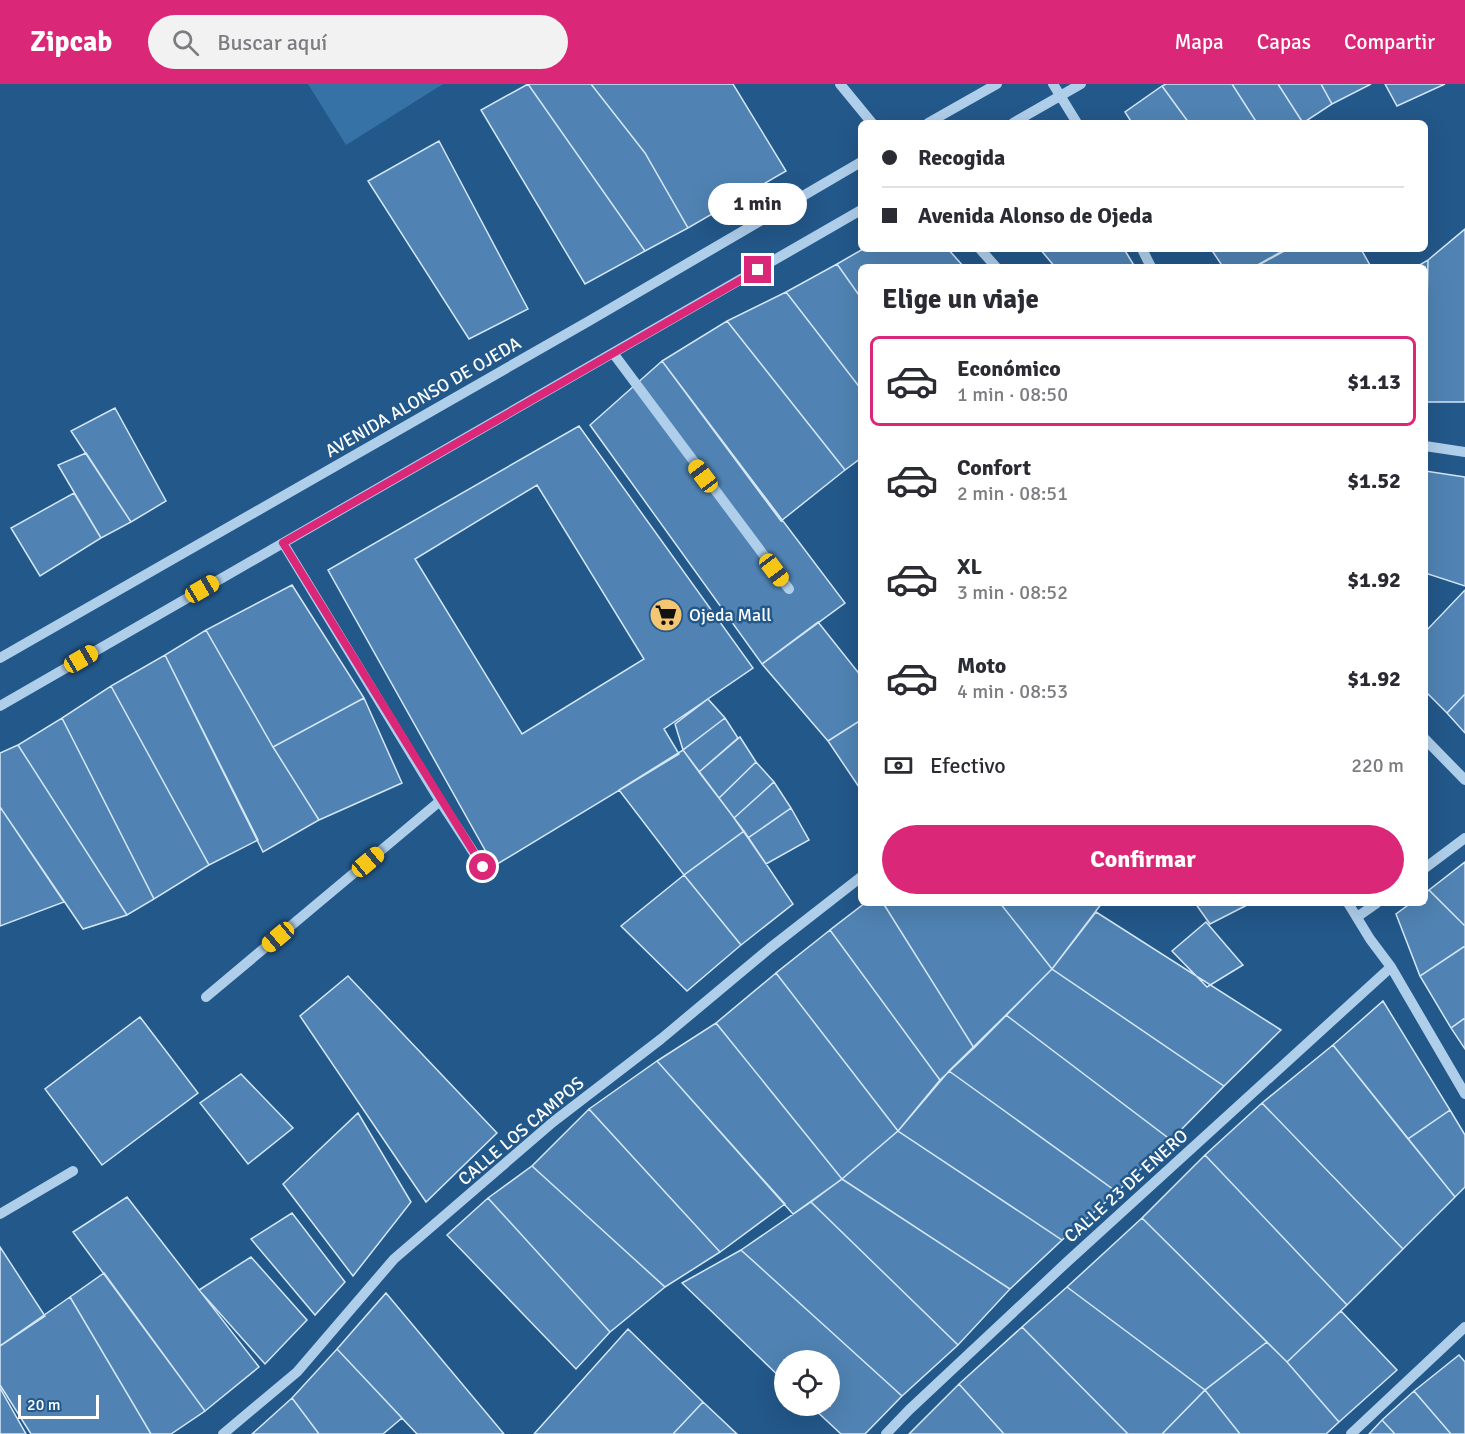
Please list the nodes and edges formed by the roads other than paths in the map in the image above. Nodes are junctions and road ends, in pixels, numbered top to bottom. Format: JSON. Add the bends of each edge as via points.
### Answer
{"nodes":[{"id":1,"x":840,"y":84,"type":"edge"},
{"id":2,"x":997,"y":84,"type":"edge"},
{"id":3,"x":1053,"y":84,"type":"edge"},
{"id":4,"x":1081,"y":84,"type":"edge"},
{"id":5,"x":1061,"y":96,"type":"junction"},
{"id":6,"x":870,"y":120,"type":"edge"},
{"id":7,"x":933,"y":120,"type":"edge"},
{"id":8,"x":1018,"y":120,"type":"edge"},
{"id":9,"x":1075,"y":120,"type":"edge"},
{"id":10,"x":858,"y":164,"type":"edge"},
{"id":11,"x":858,"y":212,"type":"edge"},
{"id":12,"x":983,"y":252,"type":"edge"},
{"id":13,"x":993,"y":264,"type":"edge"},
{"id":14,"x":613,"y":353,"type":"junction"},
{"id":15,"x":1428,"y":446,"type":"edge"},
{"id":16,"x":1465,"y":452,"type":"edge"},
{"id":17,"x":283,"y":543,"type":"junction"},
{"id":18,"x":789,"y":589,"type":"dead end"},
{"id":19,"x":0,"y":658,"type":"edge"},
{"id":20,"x":0,"y":706,"type":"edge"},
{"id":21,"x":1428,"y":742,"type":"edge"},
{"id":22,"x":1465,"y":780,"type":"edge"},
{"id":23,"x":440,"y":801,"type":"junction"},
{"id":24,"x":1465,"y":838,"type":"edge"},
{"id":25,"x":1428,"y":866,"type":"edge"},
{"id":26,"x":483,"y":867,"type":"dead end"},
{"id":27,"x":858,"y":879,"type":"edge"},
{"id":28,"x":1350,"y":906,"type":"edge"},
{"id":29,"x":1373,"y":906,"type":"edge"},
{"id":30,"x":1358,"y":917,"type":"junction"},
{"id":31,"x":1391,"y":967,"type":"junction"},
{"id":32,"x":206,"y":997,"type":"dead end"},
{"id":33,"x":1465,"y":1094,"type":"edge"},
{"id":34,"x":73,"y":1171,"type":"dead end"},
{"id":35,"x":0,"y":1214,"type":"edge"},
{"id":36,"x":1465,"y":1327,"type":"edge"},
{"id":37,"x":223,"y":1434,"type":"edge"},
{"id":38,"x":886,"y":1434,"type":"edge"},
{"id":39,"x":1352,"y":1434,"type":"edge"}],
"edges":[{"from":1,"to":6,"type":"street"},
{"from":2,"to":7,"type":"street"},
{"from":3,"to":5,"type":"street"},
{"from":4,"to":5,"type":"street"},
{"from":5,"to":8,"type":"street"},
{"from":5,"to":9,"type":"street"},
{"from":10,"to":19,"type":"street","name":"AVENIDA ALONSO DE OJEDA"},
{"from":11,"to":14,"type":"street"},
{"from":12,"to":13,"type":"street"},
{"from":14,"to":17,"type":"street"},
{"from":14,"to":18,"type":"street"},
{"from":15,"to":16,"type":"street"},
{"from":17,"to":20,"type":"street"},
{"from":17,"to":23,"type":"street"},
{"from":21,"to":22,"type":"street"},
{"from":23,"to":26,"type":"street"},
{"from":23,"to":32,"type":"street"},
{"from":24,"to":25,"type":"street"},
{"from":27,"to":37,"type":"street","name":"CALLE LOS CAMPOS","via":[[553,1122],[394,1259],[297,1372]]},
{"from":28,"to":30,"type":"street"},
{"from":29,"to":30,"type":"street"},
{"from":30,"to":31,"type":"street"},
{"from":31,"to":33,"type":"street"},
{"from":31,"to":38,"type":"street","name":"CALLE 23 DE ENERO","via":[[1066,1262]]},
{"from":34,"to":35,"type":"street"},
{"from":36,"to":39,"type":"street"}]}
